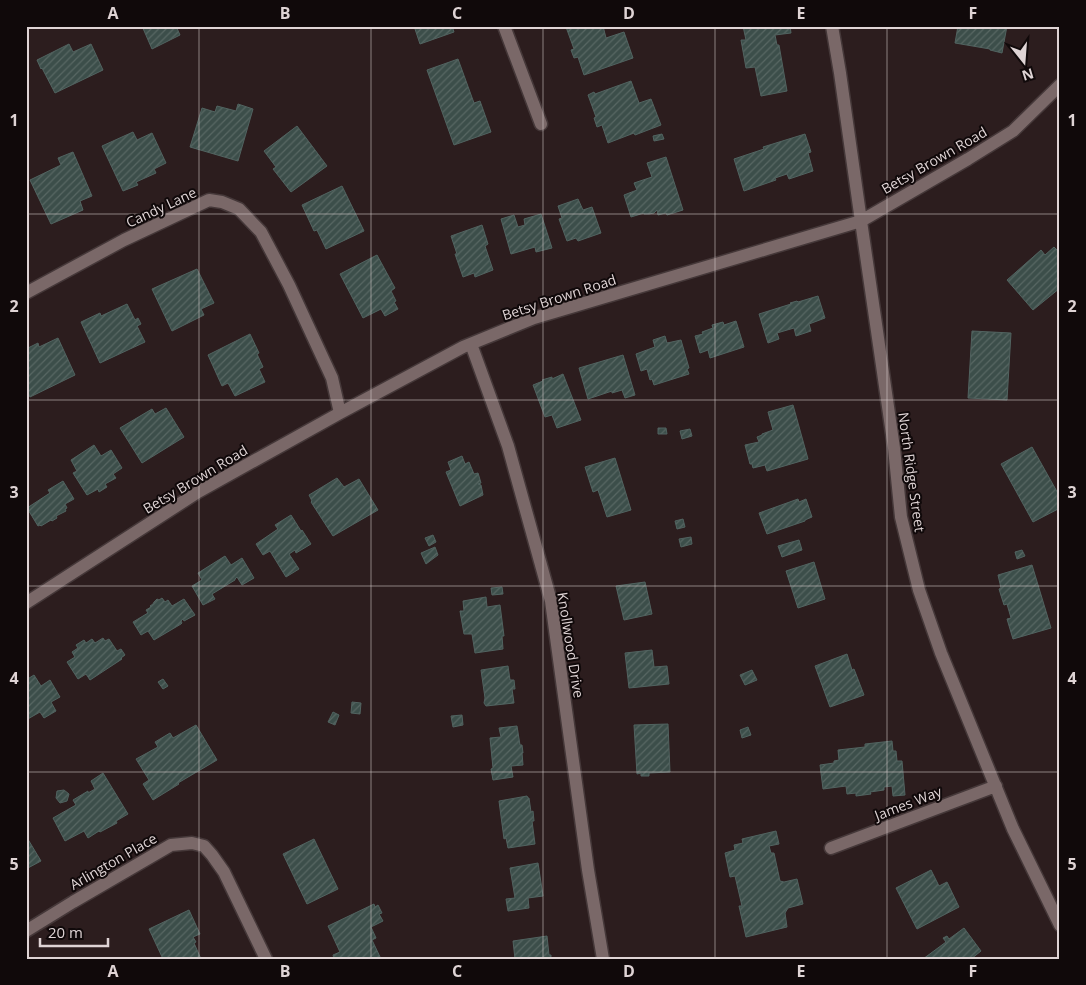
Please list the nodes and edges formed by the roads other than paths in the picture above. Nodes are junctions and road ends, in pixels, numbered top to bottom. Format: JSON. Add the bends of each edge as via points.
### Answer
{"nodes":[{"id":1,"x":504,"y":26,"type":"edge"},
{"id":2,"x":832,"y":26,"type":"edge"},
{"id":3,"x":1060,"y":85,"type":"edge"},
{"id":4,"x":541,"y":124,"type":"dead end"},
{"id":5,"x":861,"y":221,"type":"junction"},
{"id":6,"x":26,"y":293,"type":"edge"},
{"id":7,"x":471,"y":344,"type":"junction"},
{"id":8,"x":340,"y":414,"type":"junction"},
{"id":9,"x":26,"y":603,"type":"edge"},
{"id":10,"x":996,"y":786,"type":"junction"},
{"id":11,"x":831,"y":848,"type":"dead end"},
{"id":12,"x":1060,"y":925,"type":"edge"},
{"id":13,"x":26,"y":931,"type":"edge"},
{"id":14,"x":266,"y":959,"type":"edge"},
{"id":15,"x":603,"y":959,"type":"edge"}],
"edges":[{"from":1,"to":4,"type":"street"},
{"from":2,"to":5,"type":"street","name":"North Ridge Street"},
{"from":3,"to":5,"type":"street","name":"Betsy Brown Road","via":[[1013,131]]},
{"from":5,"to":7,"type":"street","name":"Betsy Brown Road","via":[[534,318]]},
{"from":5,"to":10,"type":"street","name":"North Ridge Street","via":[[901,517],[918,590]]},
{"from":6,"to":8,"type":"street","name":"Candy Lane","via":[[124,240],[209,200],[222,202],[238,209],[261,232],[332,378]]},
{"from":7,"to":8,"type":"street","name":"Betsy Brown Road"},
{"from":7,"to":15,"type":"street","name":"Knollwood Drive","via":[[508,446],[551,601]]},
{"from":8,"to":9,"type":"street","name":"Betsy Brown Road","via":[[198,492]]},
{"from":10,"to":11,"type":"street","name":"James Way"},
{"from":10,"to":12,"type":"street","name":"North Ridge Street"},
{"from":13,"to":14,"type":"street","name":"Arlington Place","via":[[171,845],[192,843],[204,846],[224,872]]}]}
